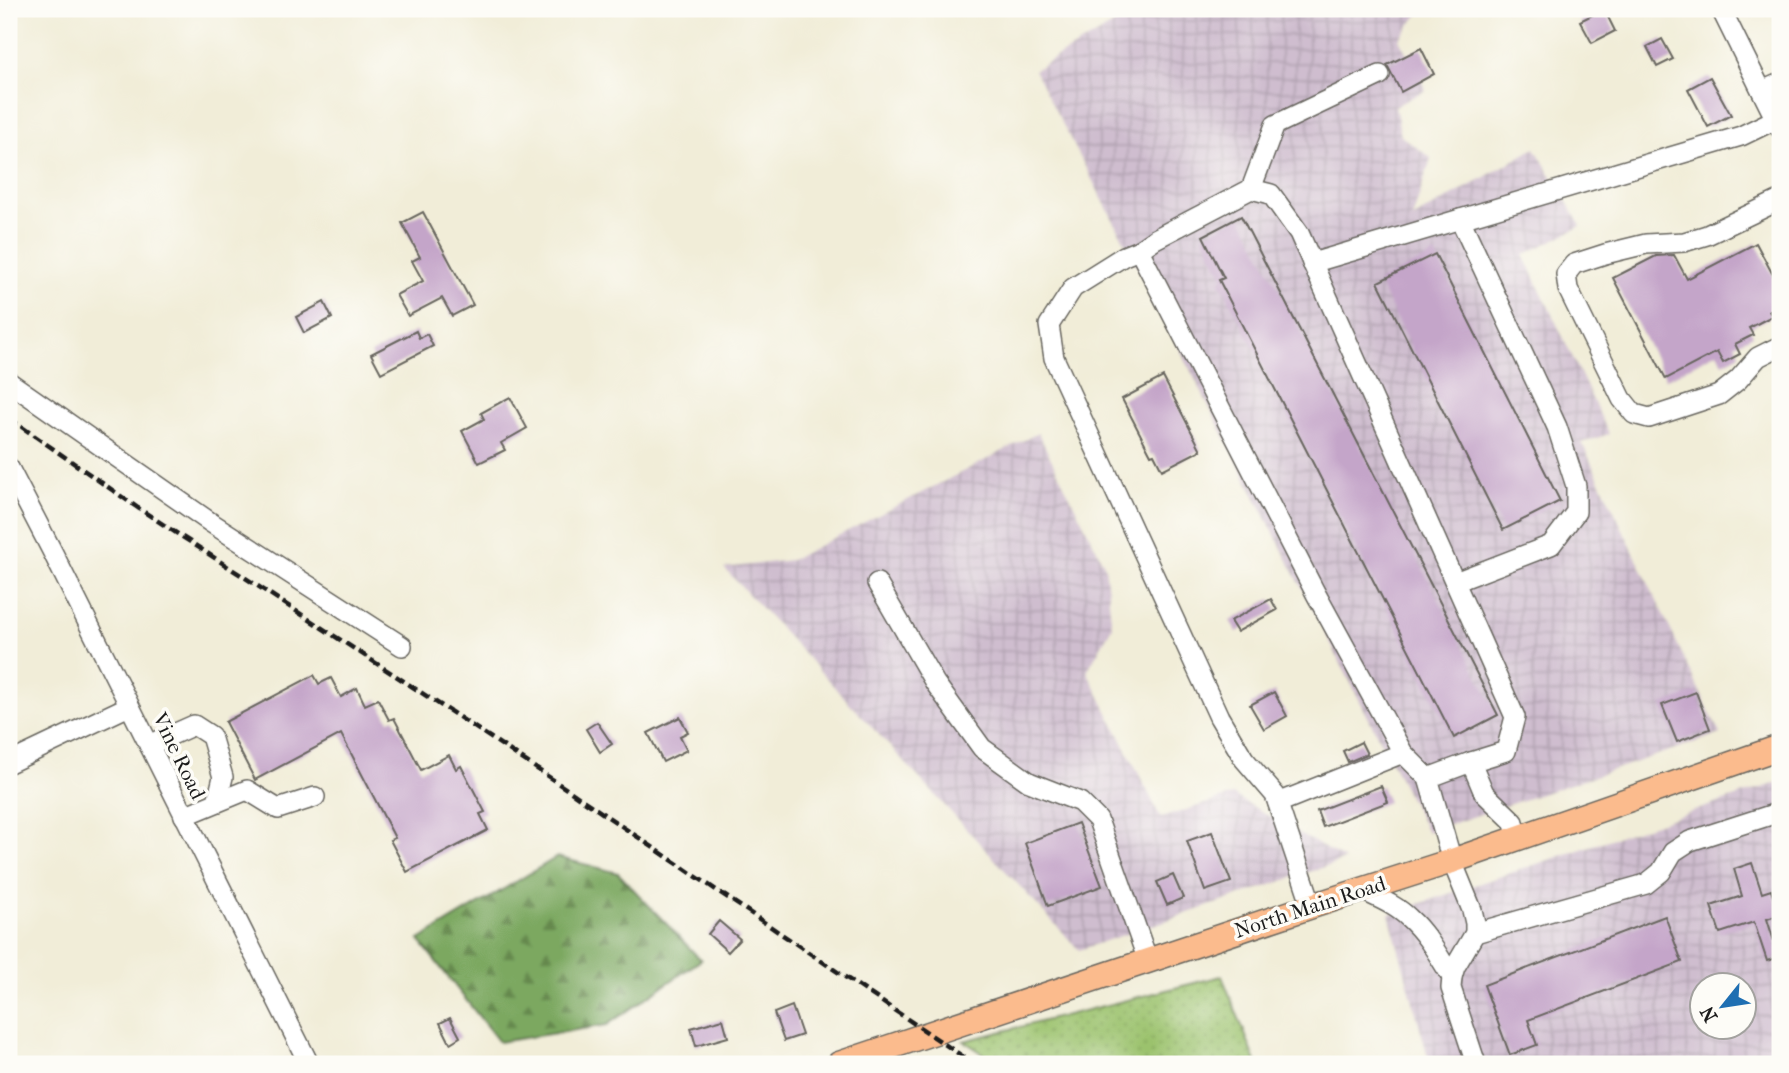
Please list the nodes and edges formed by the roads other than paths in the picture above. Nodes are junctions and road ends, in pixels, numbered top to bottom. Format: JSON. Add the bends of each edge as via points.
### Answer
{"nodes":[{"id":1,"x":1725,"y":10,"type":"edge"},
{"id":2,"x":1380,"y":75,"type":"dead end"},
{"id":3,"x":1780,"y":83,"type":"edge"},
{"id":4,"x":1762,"y":91,"type":"junction"},
{"id":5,"x":1778,"y":124,"type":"edge"},
{"id":6,"x":1251,"y":189,"type":"junction"},
{"id":7,"x":1779,"y":205,"type":"edge"},
{"id":8,"x":1460,"y":219,"type":"junction"},
{"id":9,"x":1139,"y":250,"type":"junction"},
{"id":10,"x":1312,"y":263,"type":"junction"},
{"id":11,"x":1780,"y":346,"type":"edge"},
{"id":12,"x":9,"y":382,"type":"edge"},
{"id":13,"x":10,"y":472,"type":"edge"},
{"id":14,"x":1455,"y":582,"type":"junction"},
{"id":15,"x":877,"y":583,"type":"dead end"},
{"id":16,"x":402,"y":646,"type":"dead end"},
{"id":17,"x":129,"y":706,"type":"junction"},
{"id":18,"x":149,"y":746,"type":"junction"},
{"id":19,"x":1780,"y":747,"type":"edge"},
{"id":20,"x":1403,"y":753,"type":"junction"},
{"id":21,"x":1472,"y":762,"type":"junction"},
{"id":22,"x":9,"y":763,"type":"edge"},
{"id":23,"x":1428,"y":778,"type":"junction"},
{"id":24,"x":315,"y":797,"type":"dead end"},
{"id":25,"x":218,"y":802,"type":"junction"},
{"id":26,"x":1278,"y":803,"type":"junction"},
{"id":27,"x":1780,"y":812,"type":"edge"},
{"id":28,"x":184,"y":816,"type":"junction"},
{"id":29,"x":1517,"y":839,"type":"junction"},
{"id":30,"x":1452,"y":861,"type":"junction"},
{"id":31,"x":1362,"y":890,"type":"junction"},
{"id":32,"x":1311,"y":906,"type":"junction"},
{"id":33,"x":1475,"y":933,"type":"junction"},
{"id":34,"x":1148,"y":961,"type":"junction"},
{"id":35,"x":1452,"y":977,"type":"junction"},
{"id":36,"x":309,"y":1064,"type":"edge"},
{"id":37,"x":839,"y":1064,"type":"edge"},
{"id":38,"x":1476,"y":1064,"type":"edge"}],
"edges":[{"from":1,"to":4,"type":"street"},
{"from":2,"to":6,"type":"street","via":[[1275,125]]},
{"from":3,"to":4,"type":"street"},
{"from":4,"to":5,"type":"street"},
{"from":5,"to":8,"type":"street"},
{"from":6,"to":9,"type":"street"},
{"from":6,"to":10,"type":"street","via":[[1271,194],[1299,233]]},
{"from":7,"to":11,"type":"street","via":[[1695,239],[1646,244],[1574,264],[1566,274],[1622,399],[1634,414],[1649,418],[1719,395],[1758,357]]},
{"from":8,"to":10,"type":"street"},
{"from":8,"to":14,"type":"street","via":[[1557,427],[1576,486],[1576,512],[1551,545]]},
{"from":9,"to":20,"type":"street"},
{"from":9,"to":26,"type":"street","via":[[1073,288],[1049,325],[1054,358],[1219,717]]},
{"from":10,"to":14,"type":"street"},
{"from":12,"to":16,"type":"street","via":[[210,522]]},
{"from":13,"to":17,"type":"street","name":"Vine Road"},
{"from":14,"to":21,"type":"street","via":[[1515,717],[1506,751]]},
{"from":15,"to":34,"type":"street","via":[[935,682],[982,748],[1029,782],[1080,802],[1098,820]]},
{"from":17,"to":18,"type":"street","name":"Vine Road"},
{"from":17,"to":22,"type":"street"},
{"from":18,"to":25,"type":"street","via":[[194,725],[211,736],[223,778]]},
{"from":18,"to":28,"type":"street","name":"Vine Road"},
{"from":19,"to":29,"type":"main road","name":"North Main Road"},
{"from":20,"to":23,"type":"street"},
{"from":20,"to":26,"type":"street"},
{"from":21,"to":23,"type":"street"},
{"from":21,"to":29,"type":"street","via":[[1484,793],[1514,822]]},
{"from":23,"to":30,"type":"street"},
{"from":24,"to":25,"type":"street","via":[[278,809],[247,790]]},
{"from":25,"to":28,"type":"street"},
{"from":26,"to":32,"type":"street"},
{"from":27,"to":33,"type":"street","via":[[1690,841],[1673,852],[1661,872],[1646,884]]},
{"from":28,"to":36,"type":"street","name":"Vine Road"},
{"from":29,"to":30,"type":"main road","name":"North Main Road"},
{"from":30,"to":31,"type":"main road","name":"North Main Road"},
{"from":30,"to":33,"type":"street","via":[[1472,910]]},
{"from":31,"to":32,"type":"main road","name":"North Main Road"},
{"from":31,"to":35,"type":"street","via":[[1410,919]]},
{"from":32,"to":34,"type":"main road","name":"North Main Road"},
{"from":33,"to":35,"type":"street"},
{"from":34,"to":37,"type":"main road","name":"North Main Road"},
{"from":35,"to":38,"type":"street","via":[[1451,988]]}]}
